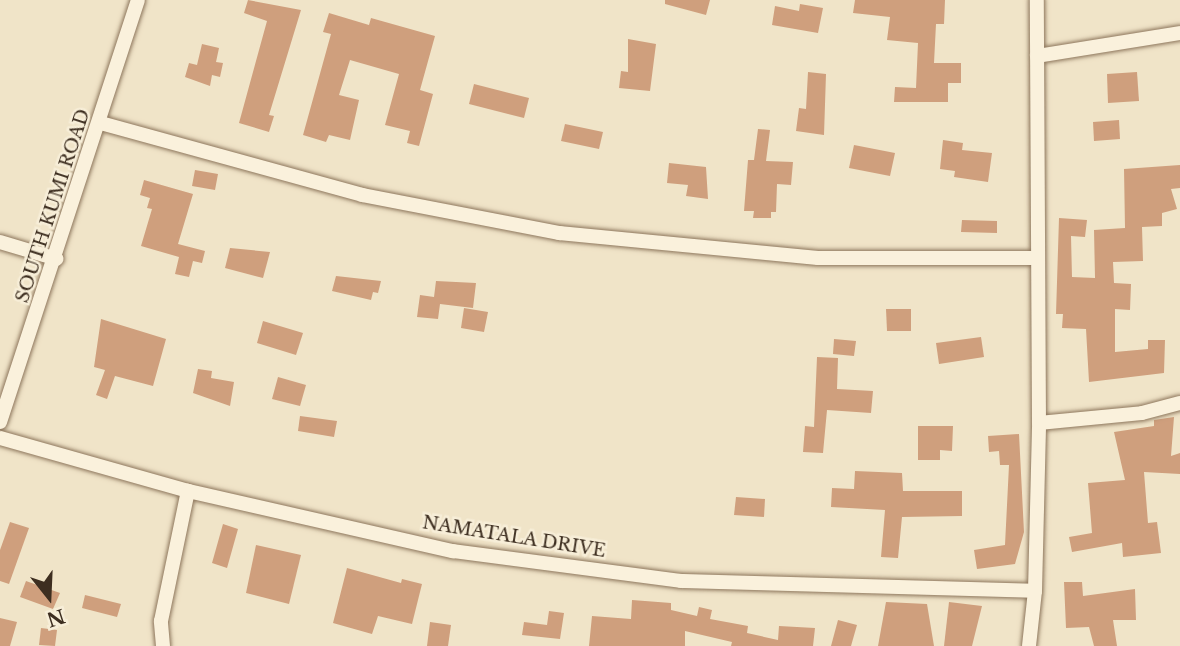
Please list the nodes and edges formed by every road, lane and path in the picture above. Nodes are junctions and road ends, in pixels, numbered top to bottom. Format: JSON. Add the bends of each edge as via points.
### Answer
{"nodes":[{"id":1,"x":138,"y":0,"type":"edge"},
{"id":2,"x":1037,"y":0,"type":"edge"},
{"id":3,"x":1180,"y":33,"type":"edge"},
{"id":4,"x":1037,"y":56,"type":"junction"},
{"id":5,"x":101,"y":123,"type":"junction"},
{"id":6,"x":0,"y":242,"type":"edge"},
{"id":7,"x":1038,"y":258,"type":"junction"},
{"id":8,"x":57,"y":259,"type":"junction"},
{"id":9,"x":1180,"y":403,"type":"edge"},
{"id":10,"x":0,"y":422,"type":"edge"},
{"id":11,"x":1038,"y":423,"type":"junction"},
{"id":12,"x":0,"y":438,"type":"edge"},
{"id":13,"x":188,"y":491,"type":"junction"},
{"id":14,"x":1035,"y":591,"type":"junction"},
{"id":15,"x":163,"y":646,"type":"edge"},
{"id":16,"x":1029,"y":646,"type":"edge"}],
"edges":[{"from":1,"to":5,"type":"street","name":"SOUTH KUMI ROAD"},
{"from":2,"to":4,"type":"street"},
{"from":3,"to":4,"type":"street"},
{"from":4,"to":7,"type":"street"},
{"from":5,"to":7,"type":"street","via":[[362,195],[559,233],[818,258]]},
{"from":5,"to":8,"type":"street","name":"SOUTH KUMI ROAD"},
{"from":6,"to":8,"type":"street"},
{"from":7,"to":11,"type":"street"},
{"from":8,"to":10,"type":"street","name":"SOUTH KUMI ROAD"},
{"from":9,"to":11,"type":"street","via":[[1142,413]]},
{"from":11,"to":14,"type":"street"},
{"from":12,"to":13,"type":"street","name":"NAMATALA DRIVE"},
{"from":13,"to":14,"type":"street","name":"NAMATALA DRIVE","via":[[453,551],[681,581]]},
{"from":13,"to":15,"type":"street","via":[[161,621]]},
{"from":14,"to":16,"type":"street"}]}
